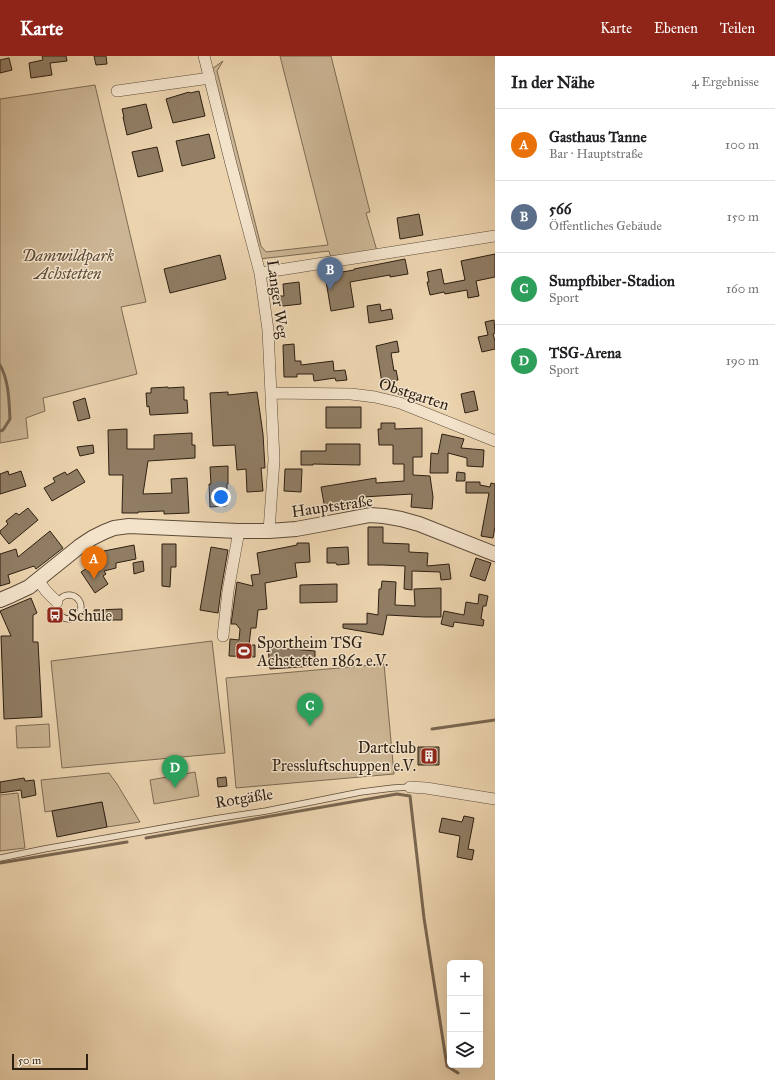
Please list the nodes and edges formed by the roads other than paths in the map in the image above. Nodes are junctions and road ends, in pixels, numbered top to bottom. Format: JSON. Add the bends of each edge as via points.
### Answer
{"nodes":[{"id":1,"x":204,"y":56,"type":"edge"},
{"id":2,"x":210,"y":78,"type":"junction"},
{"id":3,"x":117,"y":90,"type":"dead end"},
{"id":4,"x":495,"y":236,"type":"edge"},
{"id":5,"x":260,"y":273,"type":"junction"},
{"id":6,"x":272,"y":393,"type":"junction"},
{"id":7,"x":495,"y":441,"type":"edge"},
{"id":8,"x":239,"y":531,"type":"junction"},
{"id":9,"x":269,"y":531,"type":"junction"},
{"id":10,"x":495,"y":554,"type":"edge"},
{"id":11,"x":38,"y":580,"type":"junction"},
{"id":12,"x":0,"y":600,"type":"edge"},
{"id":13,"x":57,"y":602,"type":"junction"},
{"id":14,"x":223,"y":636,"type":"dead end"},
{"id":15,"x":410,"y":787,"type":"joint"},
{"id":16,"x":495,"y":799,"type":"edge"},
{"id":17,"x":0,"y":858,"type":"edge"}],
"edges":[{"from":1,"to":2,"type":"street","name":"Langer Weg"},
{"from":2,"to":3,"type":"street"},
{"from":2,"to":5,"type":"street","name":"Langer Weg"},
{"from":4,"to":5,"type":"street"},
{"from":5,"to":6,"type":"street","name":"Langer Weg","via":[[268,330]]},
{"from":6,"to":7,"type":"street","name":"Obstgarten","via":[[351,394],[375,397],[400,403]]},
{"from":6,"to":9,"type":"street","name":"Langer Weg","via":[[274,460]]},
{"from":8,"to":9,"type":"street","name":"Hauptstraße"},
{"from":8,"to":11,"type":"street","name":"Hauptstraße","via":[[129,526],[114,528],[80,546]]},
{"from":8,"to":14,"type":"street"},
{"from":9,"to":10,"type":"street","name":"Hauptstraße","via":[[370,515],[384,516],[419,524]]},
{"from":11,"to":12,"type":"street","name":"Hauptstraße","via":[[29,587]]},
{"from":11,"to":13,"type":"street"},
{"from":13,"to":13,"type":"lane","via":[[56,609],[61,617],[69,620],[81,611],[81,603],[77,597],[69,594],[62,596]]},
{"from":15,"to":16,"type":"street","name":"Rotgäßle"},
{"from":15,"to":17,"type":"lane","name":"Rotgäßle","via":[[361,792]]}]}
